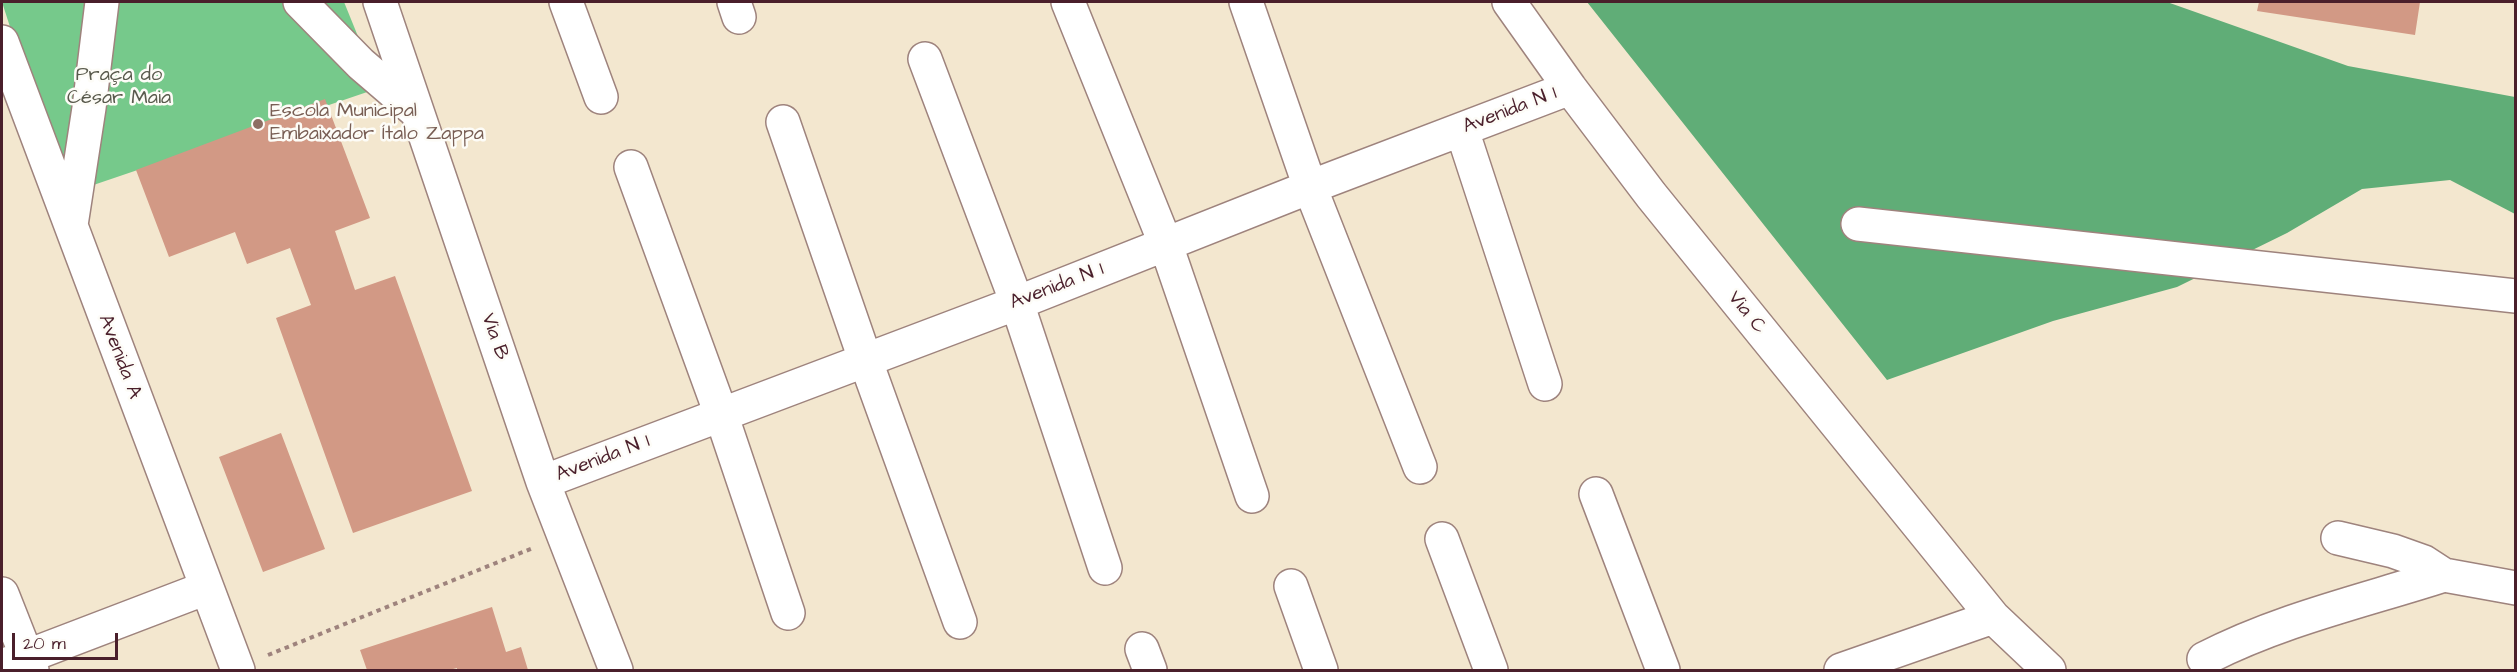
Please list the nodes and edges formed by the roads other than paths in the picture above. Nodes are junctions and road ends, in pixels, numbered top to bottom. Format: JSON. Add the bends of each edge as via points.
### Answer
{"nodes":[{"id":1,"x":102,"y":2,"type":"edge"},
{"id":2,"x":300,"y":2,"type":"edge"},
{"id":3,"x":380,"y":2,"type":"edge"},
{"id":4,"x":566,"y":2,"type":"edge"},
{"id":5,"x":1068,"y":2,"type":"edge"},
{"id":6,"x":1246,"y":2,"type":"edge"},
{"id":7,"x":1509,"y":2,"type":"edge"},
{"id":8,"x":2,"y":42,"type":"edge"},
{"id":9,"x":925,"y":59,"type":"dead end"},
{"id":10,"x":1570,"y":88,"type":"junction"},
{"id":11,"x":601,"y":97,"type":"dead end"},
{"id":12,"x":418,"y":114,"type":"junction"},
{"id":13,"x":783,"y":122,"type":"dead end"},
{"id":14,"x":1462,"y":130,"type":"junction"},
{"id":15,"x":631,"y":167,"type":"dead end"},
{"id":16,"x":1310,"y":187,"type":"junction"},
{"id":17,"x":1858,"y":224,"type":"dead end"},
{"id":18,"x":70,"y":227,"type":"junction"},
{"id":19,"x":1166,"y":245,"type":"junction"},
{"id":20,"x":2516,"y":296,"type":"edge"},
{"id":21,"x":1017,"y":303,"type":"junction"},
{"id":22,"x":865,"y":359,"type":"junction"},
{"id":23,"x":1545,"y":384,"type":"dead end"},
{"id":24,"x":721,"y":414,"type":"junction"},
{"id":25,"x":1420,"y":467,"type":"dead end"},
{"id":26,"x":543,"y":482,"type":"junction"},
{"id":27,"x":1596,"y":494,"type":"dead end"},
{"id":28,"x":1252,"y":496,"type":"dead end"},
{"id":29,"x":2338,"y":538,"type":"dead end"},
{"id":30,"x":1442,"y":539,"type":"dead end"},
{"id":31,"x":1105,"y":568,"type":"dead end"},
{"id":32,"x":2444,"y":575,"type":"junction"},
{"id":33,"x":1291,"y":586,"type":"dead end"},
{"id":34,"x":206,"y":588,"type":"junction"},
{"id":35,"x":2516,"y":588,"type":"edge"},
{"id":36,"x":2,"y":594,"type":"edge"},
{"id":37,"x":788,"y":613,"type":"dead end"},
{"id":38,"x":1993,"y":616,"type":"junction"},
{"id":39,"x":960,"y":622,"type":"dead end"},
{"id":40,"x":2204,"y":659,"type":"dead end"},
{"id":41,"x":20,"y":664,"type":"edge"},
{"id":42,"x":237,"y":669,"type":"edge"},
{"id":43,"x":615,"y":670,"type":"edge"},
{"id":44,"x":1320,"y":670,"type":"edge"},
{"id":45,"x":1491,"y":670,"type":"edge"},
{"id":46,"x":1663,"y":670,"type":"edge"},
{"id":47,"x":1841,"y":670,"type":"edge"},
{"id":48,"x":2049,"y":670,"type":"edge"}],
"edges":[{"from":1,"to":18,"type":"street"},
{"from":2,"to":12,"type":"street"},
{"from":3,"to":12,"type":"street","name":"Via B"},
{"from":4,"to":11,"type":"street"},
{"from":5,"to":19,"type":"street"},
{"from":6,"to":16,"type":"street"},
{"from":7,"to":10,"type":"street","name":"Via C"},
{"from":8,"to":18,"type":"street","name":"Avenida A"},
{"from":9,"to":21,"type":"street"},
{"from":10,"to":14,"type":"street","name":"Avenida N 1"},
{"from":10,"to":38,"type":"street","name":"Via C","via":[[1651,195]]},
{"from":12,"to":26,"type":"street","name":"Via B"},
{"from":13,"to":22,"type":"street"},
{"from":14,"to":16,"type":"street","name":"Avenida N 1"},
{"from":14,"to":23,"type":"street"},
{"from":15,"to":24,"type":"street"},
{"from":16,"to":19,"type":"street","name":"Avenida N 1"},
{"from":16,"to":25,"type":"street"},
{"from":17,"to":20,"type":"street"},
{"from":18,"to":34,"type":"street","name":"Avenida A"},
{"from":19,"to":21,"type":"street","name":"Avenida N 1"},
{"from":19,"to":28,"type":"street"},
{"from":21,"to":22,"type":"street","name":"Avenida N 1"},
{"from":21,"to":31,"type":"street"},
{"from":22,"to":24,"type":"street","name":"Avenida N 1"},
{"from":22,"to":39,"type":"street"},
{"from":24,"to":26,"type":"street","name":"Avenida N 1"},
{"from":24,"to":37,"type":"street"},
{"from":26,"to":43,"type":"street","name":"Via B"},
{"from":27,"to":46,"type":"street"},
{"from":29,"to":32,"type":"street","via":[[2393,551],[2424,562]]},
{"from":30,"to":45,"type":"street"},
{"from":32,"to":35,"type":"street"},
{"from":32,"to":40,"type":"street","via":[[2288,623]]},
{"from":33,"to":44,"type":"street"},
{"from":34,"to":41,"type":"street"},
{"from":34,"to":42,"type":"street","name":"Avenida A"},
{"from":36,"to":41,"type":"street"},
{"from":38,"to":47,"type":"street"},
{"from":38,"to":48,"type":"street","name":"Via C"}]}
